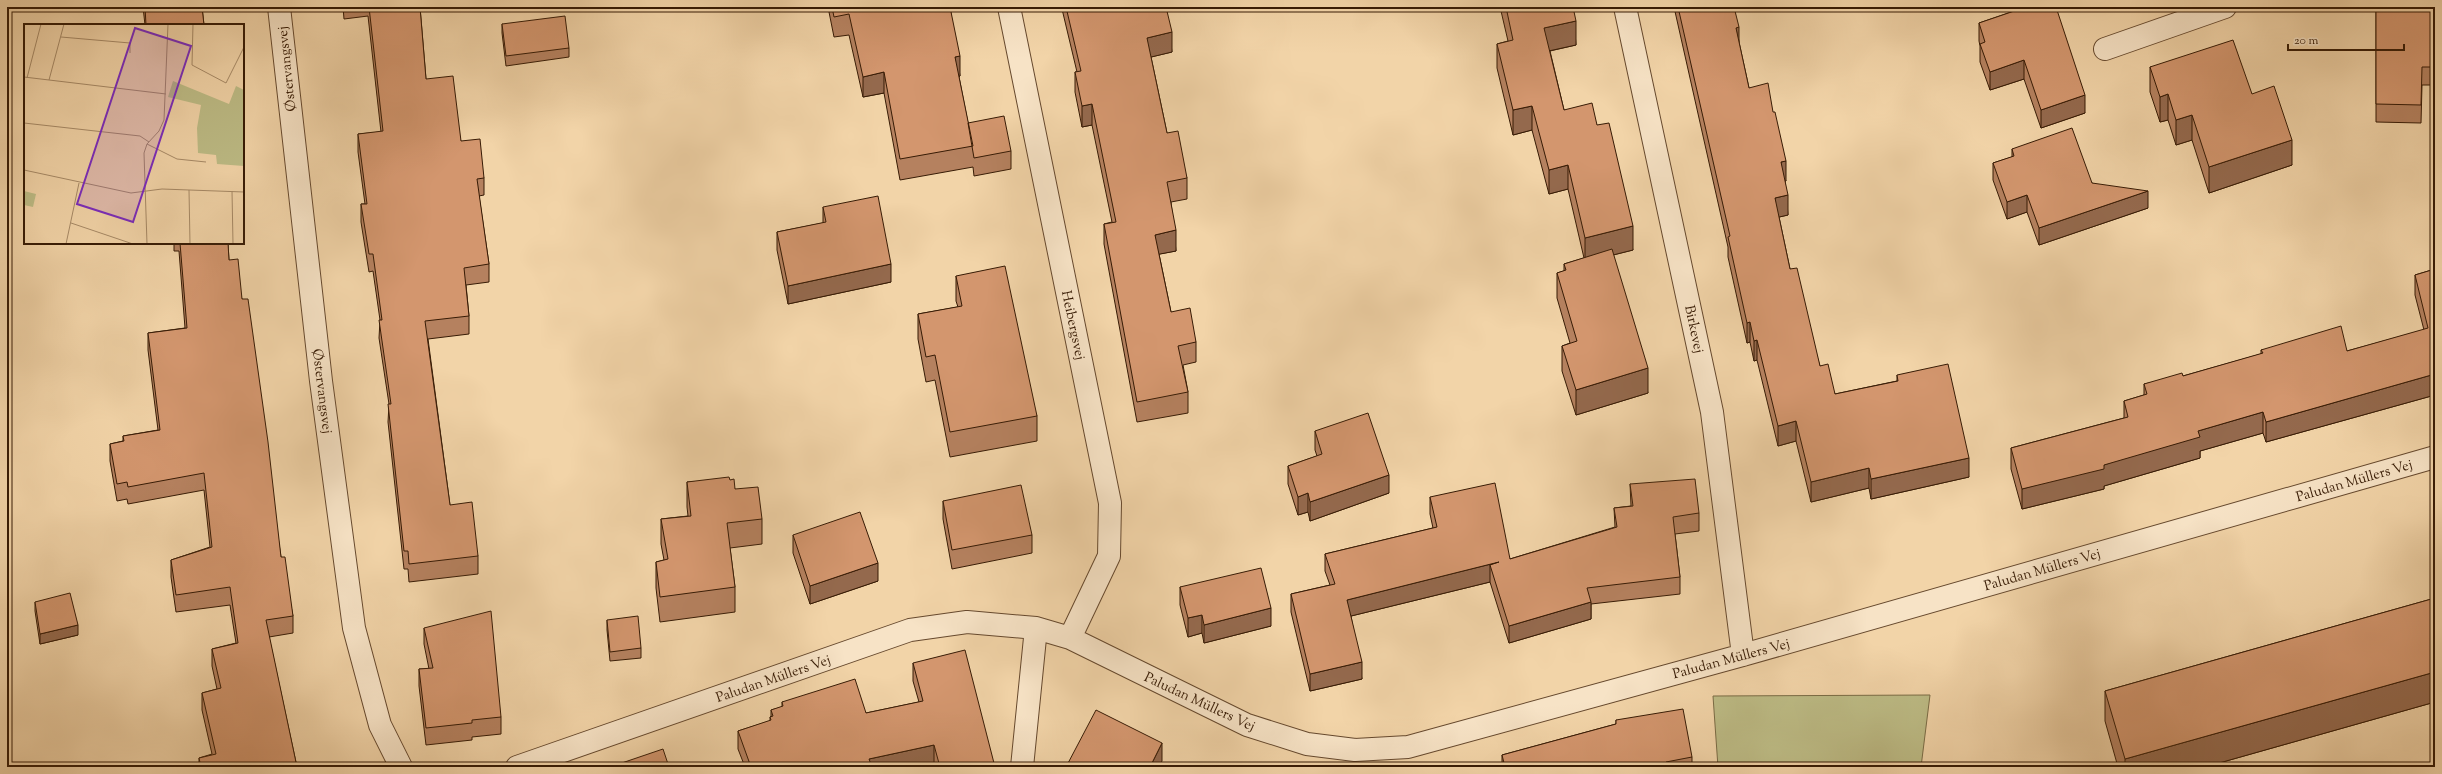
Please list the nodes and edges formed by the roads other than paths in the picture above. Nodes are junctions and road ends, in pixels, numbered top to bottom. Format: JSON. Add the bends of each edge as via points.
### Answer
{"nodes":[{"id":1,"x":279,"y":7,"type":"edge"},
{"id":2,"x":1009,"y":7,"type":"edge"},
{"id":3,"x":1625,"y":7,"type":"edge"},
{"id":4,"x":2225,"y":7,"type":"edge"},
{"id":5,"x":2105,"y":49,"type":"dead end"},
{"id":6,"x":2435,"y":457,"type":"edge"},
{"id":7,"x":1036,"y":628,"type":"junction"},
{"id":8,"x":1070,"y":638,"type":"junction"},
{"id":9,"x":1743,"y":655,"type":"junction"},
{"id":10,"x":401,"y":767,"type":"edge"},
{"id":11,"x":517,"y":767,"type":"edge"},
{"id":12,"x":1022,"y":767,"type":"edge"}],
"edges":[{"from":1,"to":10,"type":"street","name":"Østervangsvej","via":[[321,381],[354,628],[380,725]]},
{"from":2,"to":8,"type":"street","name":"Heibergsvej","via":[[1110,504],[1109,556]]},
{"from":3,"to":9,"type":"street","name":"Birkevej","via":[[1712,412]]},
{"from":4,"to":5,"type":"street"},
{"from":6,"to":9,"type":"street","name":"Paludan Müllers Vej"},
{"from":7,"to":8,"type":"street","name":"Paludan Müllers Vej"},
{"from":7,"to":11,"type":"street","name":"Paludan Müllers Vej","via":[[968,622],[910,630]]},
{"from":7,"to":12,"type":"street"},
{"from":8,"to":9,"type":"street","name":"Paludan Müllers Vej","via":[[1247,725],[1307,744],[1355,750],[1408,747]]}]}
